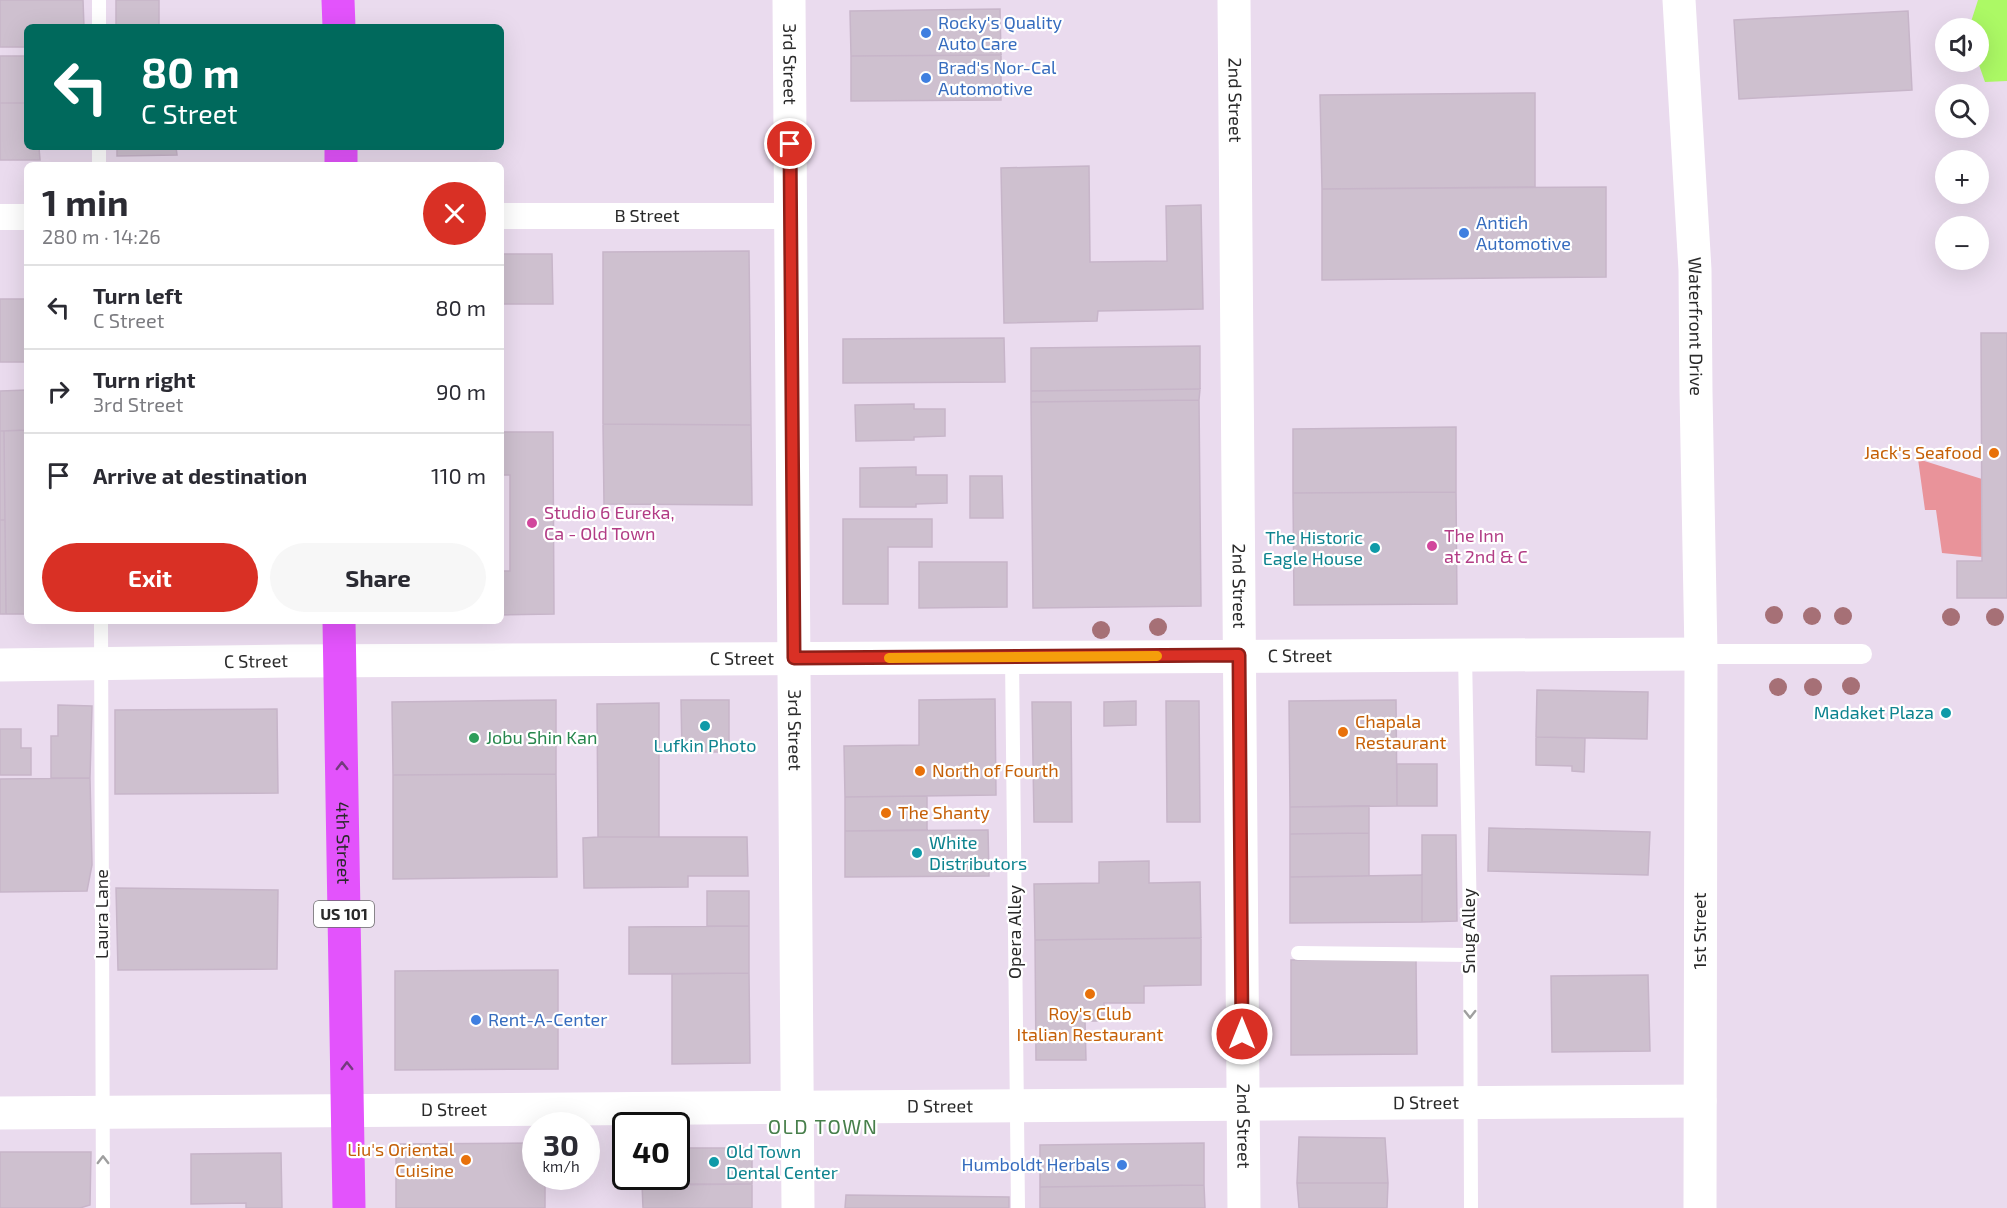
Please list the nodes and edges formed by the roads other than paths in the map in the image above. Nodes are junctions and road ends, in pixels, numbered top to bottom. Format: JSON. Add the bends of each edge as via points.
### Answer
{"nodes":[{"id":1,"x":99,"y":0,"type":"edge"},
{"id":2,"x":338,"y":0,"type":"edge"},
{"id":3,"x":789,"y":0,"type":"edge"},
{"id":4,"x":1234,"y":0,"type":"edge"},
{"id":5,"x":1679,"y":0,"type":"edge"},
{"id":6,"x":99,"y":24,"type":"edge"},
{"id":7,"x":339,"y":24,"type":"edge"},
{"id":8,"x":504,"y":216,"type":"edge"},
{"id":9,"x":790,"y":216,"type":"junction"},
{"id":10,"x":0,"y":217,"type":"edge"},
{"id":11,"x":24,"y":217,"type":"edge"},
{"id":12,"x":101,"y":624,"type":"edge"},
{"id":13,"x":339,"y":624,"type":"edge"},
{"id":14,"x":1465,"y":654,"type":"junction"},
{"id":15,"x":1701,"y":654,"type":"junction"},
{"id":16,"x":1862,"y":654,"type":"dead end"},
{"id":17,"x":1239,"y":655,"type":"junction"},
{"id":18,"x":1012,"y":657,"type":"junction"},
{"id":19,"x":794,"y":658,"type":"junction"},
{"id":20,"x":339,"y":661,"type":"junction"},
{"id":21,"x":101,"y":663,"type":"junction"},
{"id":22,"x":0,"y":665,"type":"edge"},
{"id":23,"x":1298,"y":953,"type":"dead end"},
{"id":24,"x":1470,"y":955,"type":"junction"},
{"id":25,"x":1700,"y":1101,"type":"junction"},
{"id":26,"x":1470,"y":1103,"type":"junction"},
{"id":27,"x":1243,"y":1105,"type":"junction"},
{"id":28,"x":1016,"y":1106,"type":"junction"},
{"id":29,"x":797,"y":1107,"type":"junction"},
{"id":30,"x":348,"y":1111,"type":"junction"},
{"id":31,"x":103,"y":1112,"type":"junction"},
{"id":32,"x":0,"y":1113,"type":"edge"},
{"id":33,"x":103,"y":1208,"type":"edge"},
{"id":34,"x":349,"y":1208,"type":"edge"},
{"id":35,"x":798,"y":1208,"type":"edge"},
{"id":36,"x":1018,"y":1208,"type":"edge"},
{"id":37,"x":1244,"y":1208,"type":"edge"},
{"id":38,"x":1471,"y":1208,"type":"edge"},
{"id":39,"x":1700,"y":1208,"type":"edge"}],
"edges":[{"from":1,"to":6,"type":"lane"},
{"from":2,"to":7,"type":"highway"},
{"from":3,"to":9,"type":"street","name":"3rd Street"},
{"from":4,"to":17,"type":"street","name":"2nd Street"},
{"from":5,"to":15,"type":"street","name":"Waterfront Drive","via":[[1695,270]]},
{"from":8,"to":9,"type":"street","name":"B Street"},
{"from":9,"to":19,"type":"street","name":"3rd Street"},
{"from":10,"to":11,"type":"street"},
{"from":12,"to":21,"type":"lane","name":"Laura Lane"},
{"from":13,"to":20,"type":"highway","name":"4th Street","number":"US 101"},
{"from":14,"to":15,"type":"street","name":"C Street"},
{"from":14,"to":17,"type":"street","name":"C Street"},
{"from":14,"to":24,"type":"lane","name":"Snug Alley"},
{"from":15,"to":16,"type":"street"},
{"from":15,"to":25,"type":"street","name":"1st Street"},
{"from":17,"to":18,"type":"street","name":"C Street"},
{"from":17,"to":27,"type":"street","name":"2nd Street"},
{"from":18,"to":19,"type":"street","name":"C Street"},
{"from":18,"to":28,"type":"lane","name":"Opera Alley"},
{"from":19,"to":20,"type":"street","name":"C Street"},
{"from":19,"to":29,"type":"street","name":"3rd Street"},
{"from":20,"to":21,"type":"street","name":"C Street"},
{"from":30,"to":20,"type":"highway","name":"4th Street","number":"US 101","one_way":true},
{"from":21,"to":22,"type":"street","name":"C Street"},
{"from":21,"to":31,"type":"lane","name":"Laura Lane"},
{"from":23,"to":24,"type":"lane"},
{"from":24,"to":26,"type":"lane","name":"Snug Alley","one_way":true},
{"from":25,"to":26,"type":"street","name":"D Street"},
{"from":25,"to":39,"type":"street","name":"1st Street"},
{"from":26,"to":27,"type":"street","name":"D Street"},
{"from":26,"to":38,"type":"lane","name":"Snug Alley"},
{"from":27,"to":28,"type":"street","name":"D Street"},
{"from":27,"to":37,"type":"street","name":"2nd Street"},
{"from":28,"to":29,"type":"street","name":"D Street"},
{"from":28,"to":36,"type":"lane","name":"Opera Alley"},
{"from":29,"to":30,"type":"street","name":"D Street"},
{"from":29,"to":35,"type":"street","name":"3rd Street"},
{"from":30,"to":31,"type":"street","name":"D Street"},
{"from":30,"to":34,"type":"highway","name":"4th Street","number":"US 101"},
{"from":31,"to":32,"type":"street","name":"D Street"},
{"from":33,"to":31,"type":"lane","name":"Laura Lane","one_way":true}]}
